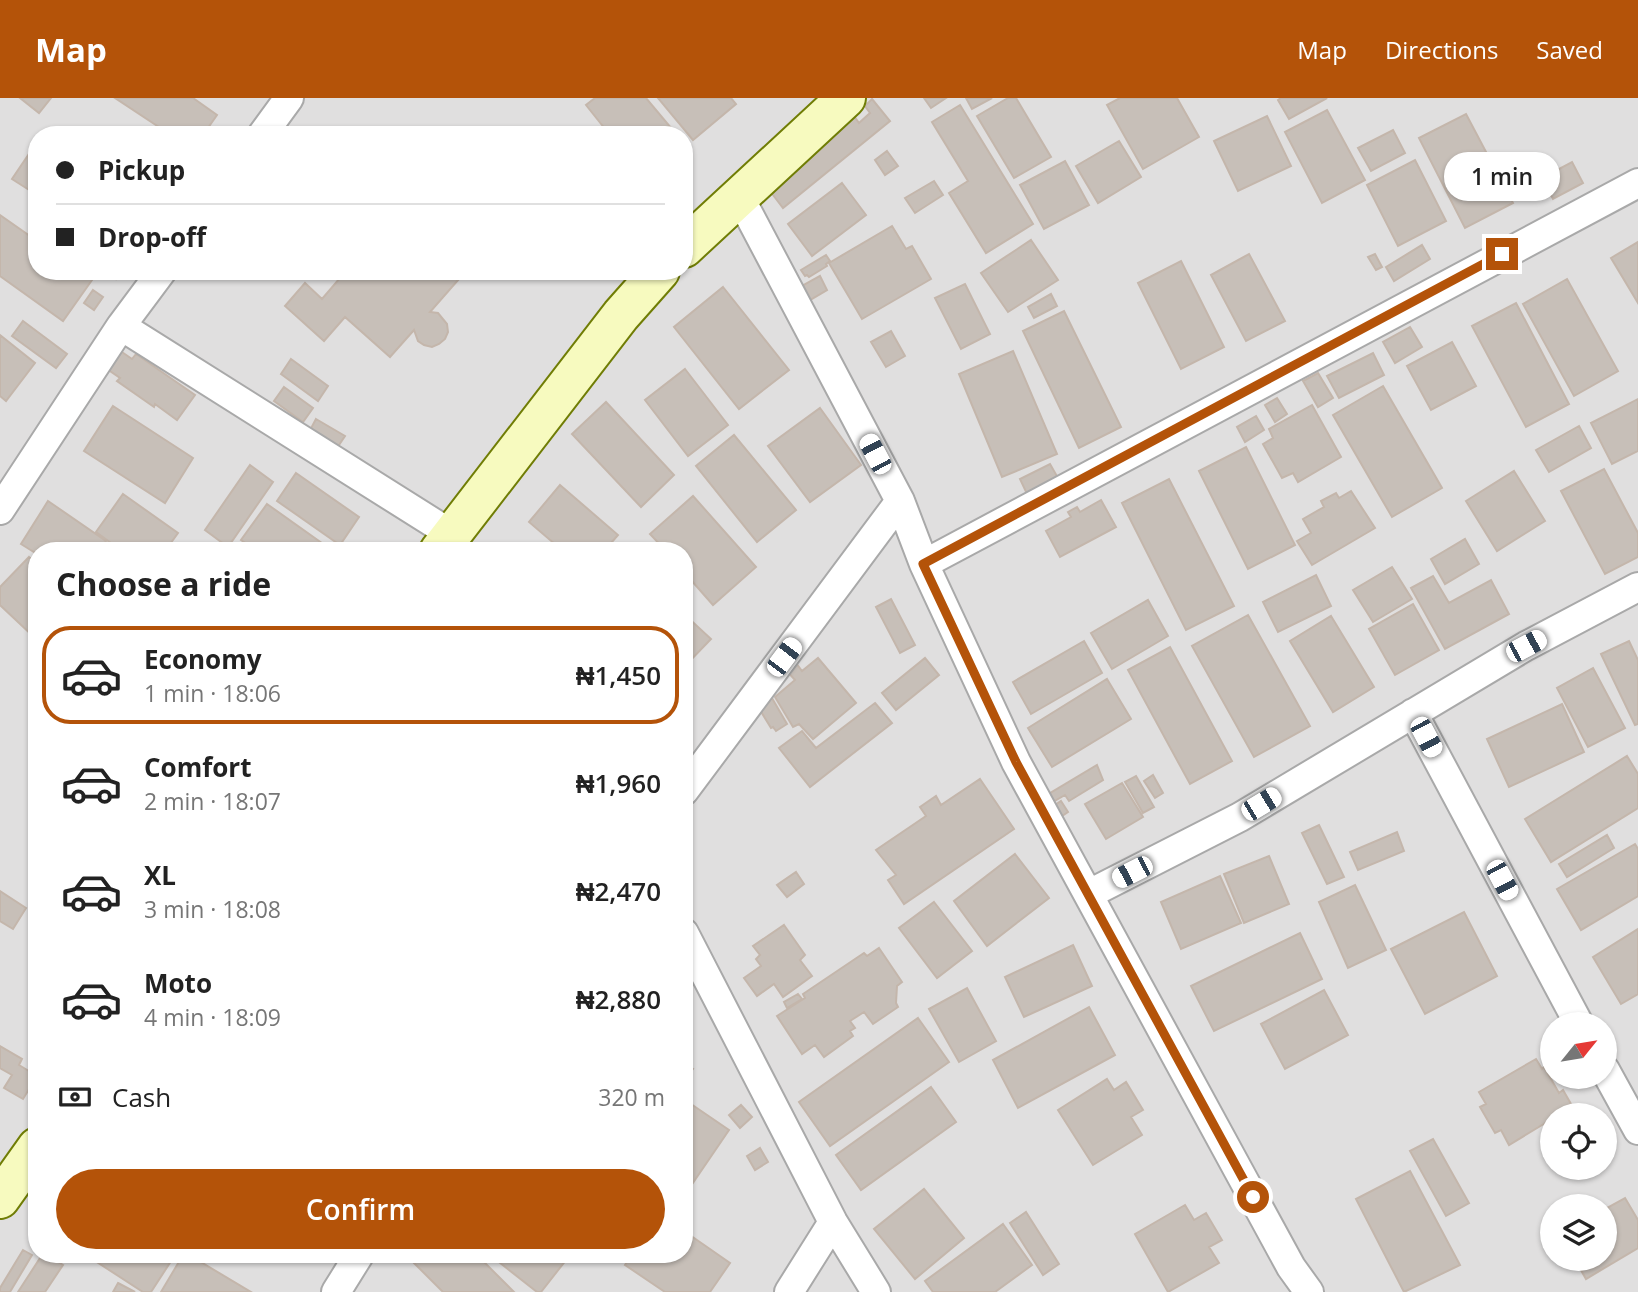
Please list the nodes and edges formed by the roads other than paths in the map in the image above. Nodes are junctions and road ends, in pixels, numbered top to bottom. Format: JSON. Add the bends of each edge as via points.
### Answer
{"nodes":[{"id":1,"x":289,"y":98,"type":"edge"},
{"id":2,"x":846,"y":98,"type":"edge"},
{"id":3,"x":269,"y":126,"type":"edge"},
{"id":4,"x":1638,"y":183,"type":"edge"},
{"id":5,"x":738,"y":196,"type":"junction"},
{"id":6,"x":693,"y":239,"type":"edge"},
{"id":7,"x":155,"y":280,"type":"edge"},
{"id":8,"x":652,"y":280,"type":"edge"},
{"id":9,"x":121,"y":326,"type":"junction"},
{"id":10,"x":900,"y":501,"type":"junction"},
{"id":11,"x":0,"y":510,"type":"edge"},
{"id":12,"x":444,"y":542,"type":"edge"},
{"id":13,"x":446,"y":542,"type":"edge"},
{"id":14,"x":923,"y":564,"type":"junction"},
{"id":15,"x":1638,"y":587,"type":"edge"},
{"id":16,"x":1413,"y":713,"type":"junction"},
{"id":17,"x":693,"y":779,"type":"edge"},
{"id":18,"x":1089,"y":894,"type":"junction"},
{"id":19,"x":693,"y":950,"type":"edge"},
{"id":20,"x":1573,"y":1012,"type":"edge"},
{"id":21,"x":1615,"y":1089,"type":"edge"},
{"id":22,"x":1638,"y":1130,"type":"edge"},
{"id":23,"x":28,"y":1160,"type":"edge"},
{"id":24,"x":0,"y":1199,"type":"edge"},
{"id":25,"x":833,"y":1222,"type":"junction"},
{"id":26,"x":789,"y":1292,"type":"edge"},
{"id":27,"x":876,"y":1292,"type":"edge"},
{"id":28,"x":1309,"y":1292,"type":"edge"}],
"edges":[{"from":1,"to":3,"type":"street"},
{"from":2,"to":5,"type":"street"},
{"from":4,"to":14,"type":"street"},
{"from":5,"to":6,"type":"street"},
{"from":5,"to":10,"type":"street"},
{"from":7,"to":9,"type":"street"},
{"from":8,"to":13,"type":"street"},
{"from":9,"to":11,"type":"street"},
{"from":9,"to":12,"type":"street"},
{"from":10,"to":14,"type":"street"},
{"from":10,"to":17,"type":"street"},
{"from":14,"to":18,"type":"street","via":[[1016,762]]},
{"from":15,"to":16,"type":"street"},
{"from":16,"to":18,"type":"street","via":[[1240,817]]},
{"from":16,"to":20,"type":"street"},
{"from":18,"to":28,"type":"street","via":[[1291,1267]]},
{"from":19,"to":25,"type":"street"},
{"from":21,"to":22,"type":"street"},
{"from":23,"to":24,"type":"street"},
{"from":25,"to":26,"type":"street"},
{"from":25,"to":27,"type":"street"}]}
